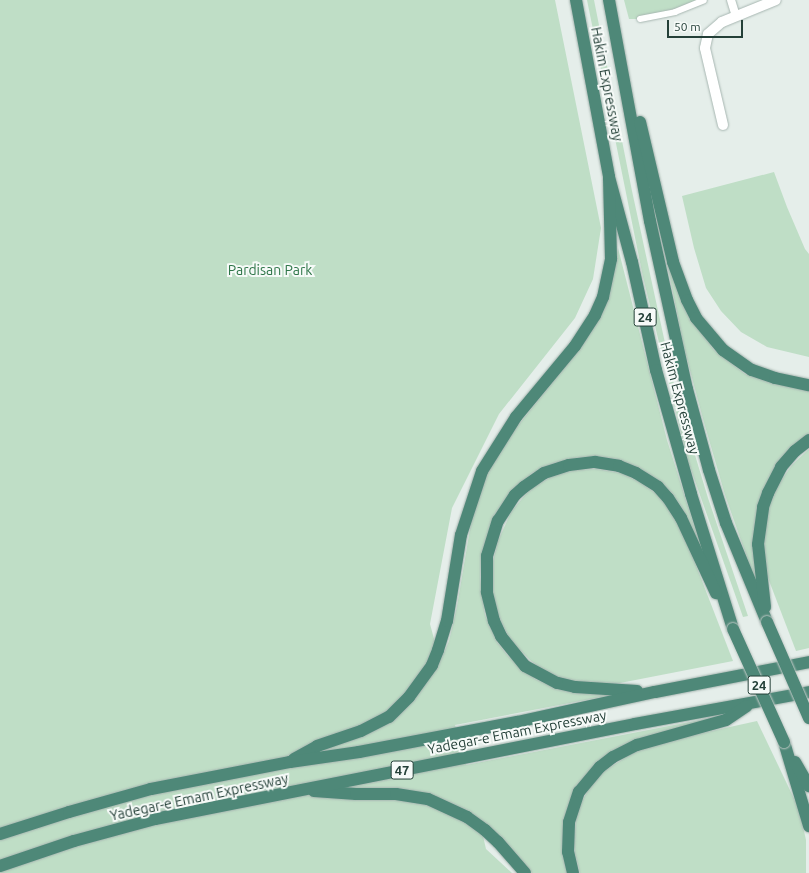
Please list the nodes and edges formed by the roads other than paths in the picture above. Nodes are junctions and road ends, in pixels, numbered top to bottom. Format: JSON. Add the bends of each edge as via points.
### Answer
{"nodes":[{"id":1,"x":576,"y":0,"type":"edge"},
{"id":2,"x":610,"y":0,"type":"edge"},
{"id":3,"x":704,"y":0,"type":"edge"},
{"id":4,"x":731,"y":0,"type":"edge"},
{"id":5,"x":776,"y":0,"type":"edge"},
{"id":6,"x":736,"y":16,"type":"junction"},
{"id":7,"x":640,"y":19,"type":"dead end"},
{"id":8,"x":723,"y":126,"type":"dead end"},
{"id":9,"x":609,"y":177,"type":"junction"},
{"id":10,"x":809,"y":385,"type":"edge"},
{"id":11,"x":809,"y":440,"type":"edge"},
{"id":12,"x":767,"y":622,"type":"junction"},
{"id":13,"x":733,"y":629,"type":"junction"},
{"id":14,"x":809,"y":662,"type":"edge"},
{"id":15,"x":654,"y":692,"type":"junction"},
{"id":16,"x":809,"y":692,"type":"edge"},
{"id":17,"x":752,"y":703,"type":"junction"},
{"id":18,"x":809,"y":718,"type":"edge"},
{"id":19,"x":784,"y":742,"type":"junction"},
{"id":20,"x":290,"y":762,"type":"junction"},
{"id":21,"x":809,"y":786,"type":"edge"},
{"id":22,"x":300,"y":790,"type":"junction"},
{"id":23,"x":809,"y":826,"type":"edge"},
{"id":24,"x":0,"y":834,"type":"edge"},
{"id":25,"x":0,"y":866,"type":"edge"},
{"id":26,"x":525,"y":873,"type":"edge"},
{"id":27,"x":573,"y":873,"type":"edge"}],
"edges":[{"from":1,"to":9,"type":"highway","name":"Hakim Expressway","number":"24"},
{"from":2,"to":10,"type":"highway","via":[[673,262],[696,318],[723,350],[752,370],[774,378]]},
{"from":2,"to":12,"type":"highway","name":"Hakim Expressway","number":"24","via":[[650,221],[687,389],[726,523]]},
{"from":3,"to":7,"type":"street","via":[[675,12]]},
{"from":4,"to":6,"type":"street"},
{"from":5,"to":6,"type":"street"},
{"from":6,"to":8,"type":"street","via":[[713,29],[705,41]]},
{"from":9,"to":13,"type":"highway","name":"Hakim Expressway","number":"24","via":[[676,443]]},
{"from":9,"to":20,"type":"highway","via":[[611,259],[603,297],[575,346],[513,422],[482,471],[461,535],[447,621],[432,665],[409,697],[389,717],[361,732],[317,746]]},
{"from":11,"to":12,"type":"highway","via":[[781,467],[763,507],[758,544]]},
{"from":12,"to":18,"type":"highway","name":"Hakim Expressway","number":"24","bridge":true},
{"from":13,"to":15,"type":"highway","via":[[681,518],[668,498],[645,478],[619,466],[595,462],[551,470],[524,486],[498,521],[487,556],[487,592],[494,621],[501,636],[525,666],[557,683],[583,688]]},
{"from":13,"to":19,"type":"highway","name":"Hakim Expressway","number":"24","bridge":true},
{"from":14,"to":15,"type":"highway","name":"Yadegar-e Emam Expressway","number":"47"},
{"from":15,"to":20,"type":"highway","name":"Yadegar-e Emam Expressway","number":"47","via":[[516,722],[359,752]]},
{"from":16,"to":17,"type":"highway","name":"Yadegar-e Emam Expressway","number":"47"},
{"from":17,"to":22,"type":"highway","name":"Yadegar-e Emam Expressway","number":"47"},
{"from":17,"to":27,"type":"highway","via":[[726,720],[637,745],[613,757],[600,768],[579,792],[569,822],[568,852]]},
{"from":19,"to":21,"type":"highway","name":"Hakim Expressway","number":"24"},
{"from":19,"to":23,"type":"highway"},
{"from":20,"to":24,"type":"highway","name":"Yadegar-e Emam Expressway","number":"47","via":[[151,789]]},
{"from":22,"to":25,"type":"highway","name":"Yadegar-e Emam Expressway","number":"47","via":[[155,819],[74,841]]},
{"from":22,"to":26,"type":"highway","via":[[396,794],[428,799],[460,813],[485,830]]}]}
